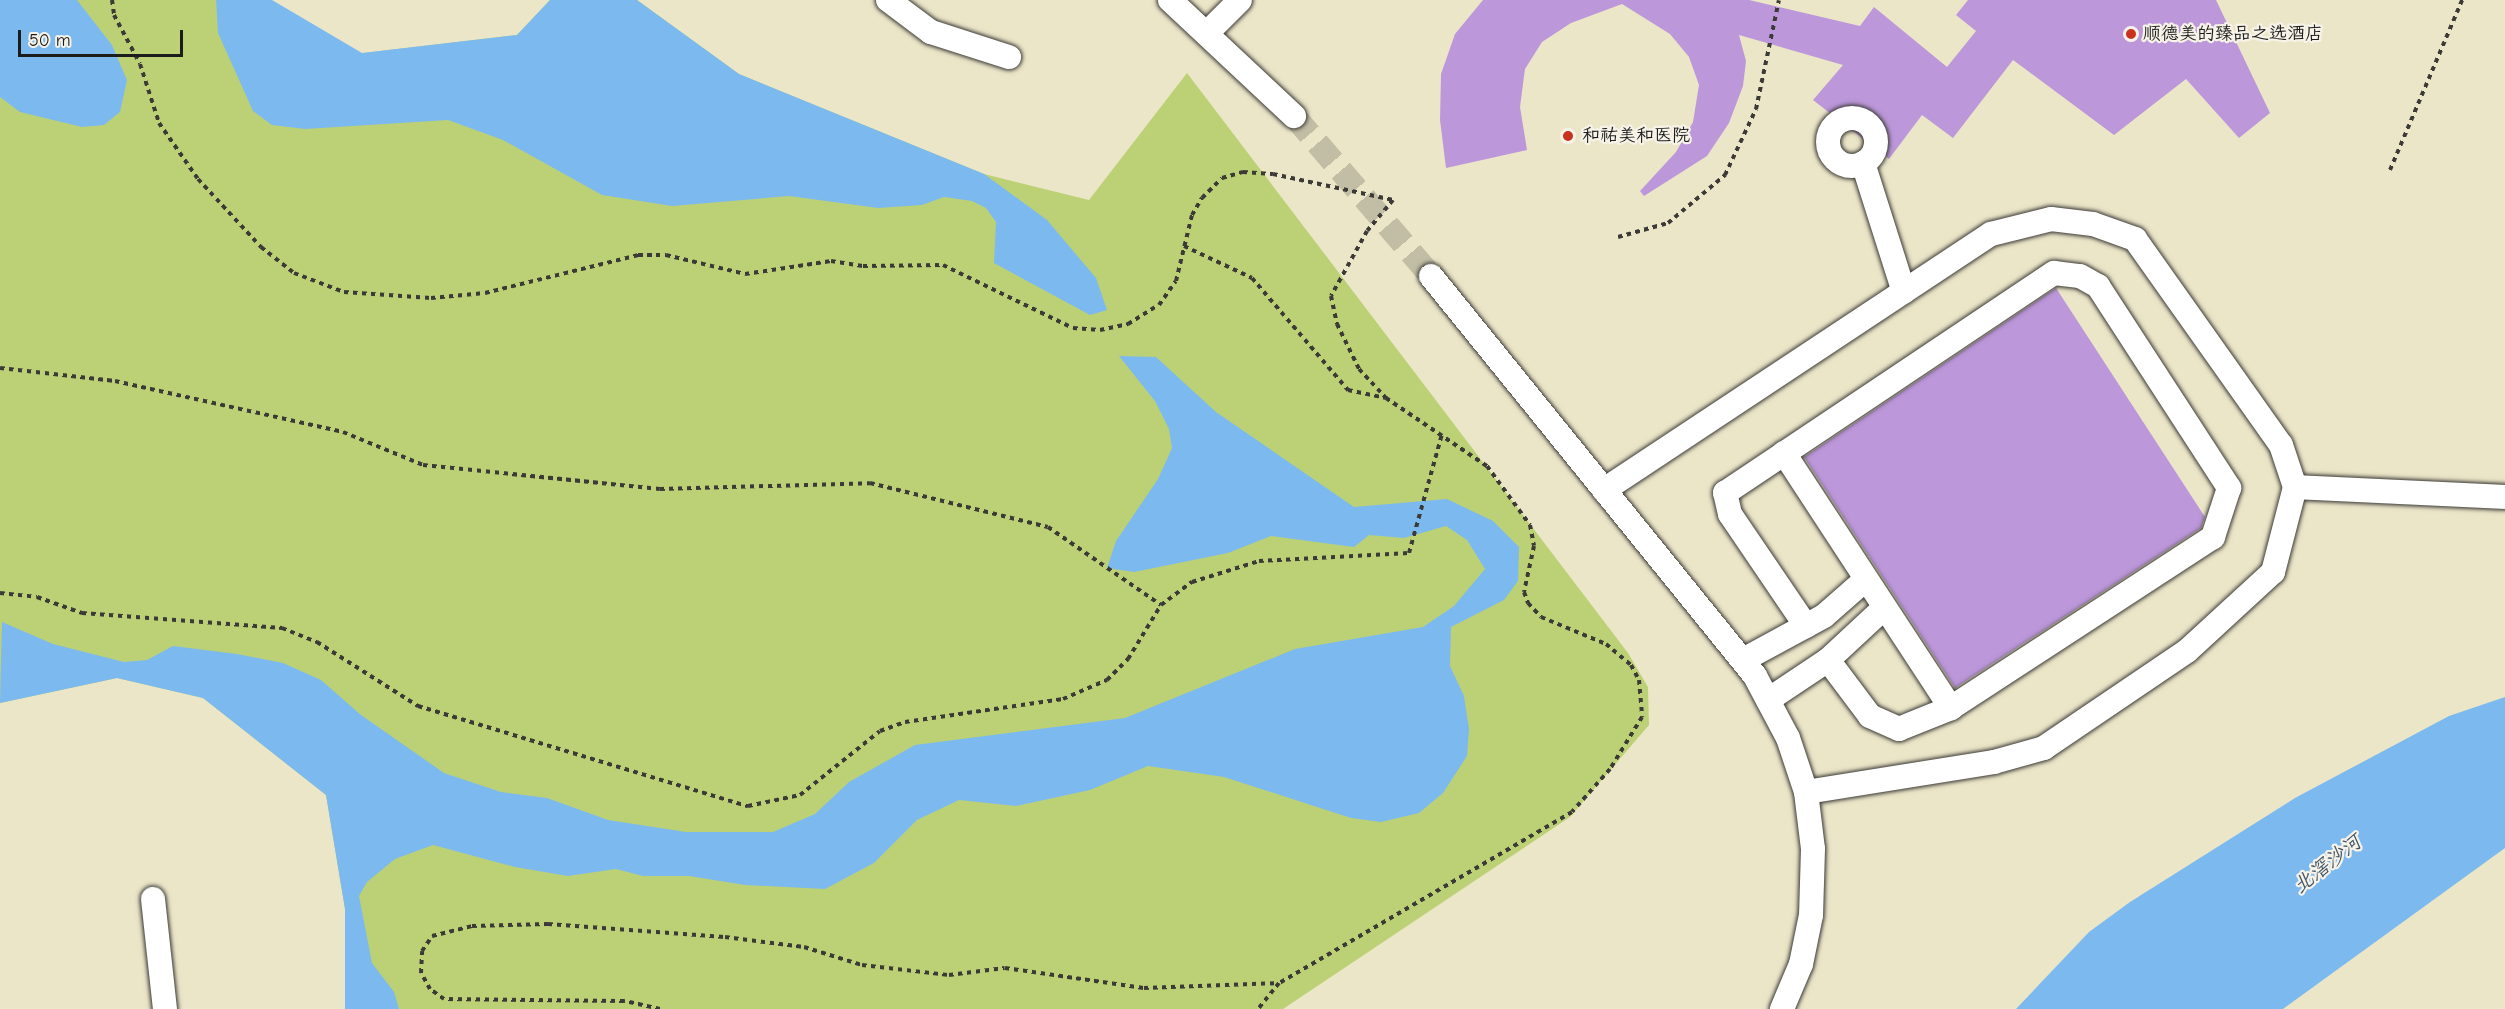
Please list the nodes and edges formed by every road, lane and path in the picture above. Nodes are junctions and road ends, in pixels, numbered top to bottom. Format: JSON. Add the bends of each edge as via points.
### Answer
{"nodes":[{"id":1,"x":112,"y":0,"type":"edge"},
{"id":2,"x":888,"y":0,"type":"edge"},
{"id":3,"x":1170,"y":0,"type":"edge"},
{"id":4,"x":1240,"y":0,"type":"edge"},
{"id":5,"x":1779,"y":0,"type":"edge"},
{"id":6,"x":2462,"y":0,"type":"edge"},
{"id":7,"x":1208,"y":32,"type":"junction"},
{"id":8,"x":1009,"y":57,"type":"dead end"},
{"id":9,"x":1294,"y":116,"type":"tunnel mouth"},
{"id":10,"x":1863,"y":164,"type":"dead end"},
{"id":11,"x":2390,"y":170,"type":"dead end"},
{"id":12,"x":1618,"y":237,"type":"dead end"},
{"id":13,"x":1184,"y":246,"type":"junction"},
{"id":14,"x":1431,"y":276,"type":"tunnel mouth"},
{"id":15,"x":1904,"y":292,"type":"junction"},
{"id":16,"x":0,"y":368,"type":"edge"},
{"id":17,"x":1386,"y":398,"type":"junction"},
{"id":18,"x":1442,"y":434,"type":"junction"},
{"id":19,"x":1784,"y":453,"type":"junction"},
{"id":20,"x":2295,"y":487,"type":"junction"},
{"id":21,"x":1604,"y":490,"type":"junction"},
{"id":22,"x":2505,"y":497,"type":"edge"},
{"id":23,"x":1865,"y":580,"type":"junction"},
{"id":24,"x":0,"y":593,"type":"edge"},
{"id":25,"x":1161,"y":605,"type":"junction"},
{"id":26,"x":1884,"y":608,"type":"junction"},
{"id":27,"x":1806,"y":626,"type":"junction"},
{"id":28,"x":1743,"y":660,"type":"junction"},
{"id":29,"x":1828,"y":660,"type":"junction"},
{"id":30,"x":1768,"y":700,"type":"junction"},
{"id":31,"x":1951,"y":708,"type":"junction"},
{"id":32,"x":1806,"y":792,"type":"junction"},
{"id":33,"x":153,"y":899,"type":"dead end"},
{"id":34,"x":1279,"y":983,"type":"junction"},
{"id":35,"x":165,"y":1009,"type":"edge"},
{"id":36,"x":660,"y":1009,"type":"edge"},
{"id":37,"x":1258,"y":1009,"type":"edge"},
{"id":38,"x":1782,"y":1009,"type":"edge"}],
"edges":[{"from":1,"to":13,"type":"path","via":[[114,15],[140,64],[159,123],[198,179],[261,247],[294,273],[344,292],[430,298],[485,293],[638,255],[666,255],[745,274],[831,261],[863,266],[943,265],[1073,328],[1100,330],[1128,324],[1159,305],[1176,281]]},
{"from":2,"to":8,"type":"street","via":[[931,32]]},
{"from":3,"to":7,"type":"street"},
{"from":4,"to":7,"type":"street"},
{"from":5,"to":12,"type":"path","via":[[1756,109],[1725,175],[1668,223]]},
{"from":6,"to":11,"type":"path"},
{"from":7,"to":9,"type":"street"},
{"from":10,"to":15,"type":"street"},
{"from":13,"to":17,"type":"path","via":[[1252,278],[1348,390]]},
{"from":13,"to":17,"type":"path","via":[[1192,215],[1202,198],[1222,178],[1244,172],[1274,174],[1393,200],[1367,231],[1331,296],[1337,324],[1359,369]]},
{"from":14,"to":21,"type":"street"},
{"from":15,"to":20,"type":"street","via":[[1991,234],[2051,219],[2093,225],[2136,239],[2281,445]]},
{"from":15,"to":21,"type":"street"},
{"from":16,"to":25,"type":"path","via":[[115,381],[344,432],[423,465],[660,489],[870,483],[1048,527]]},
{"from":17,"to":18,"type":"path"},
{"from":18,"to":25,"type":"path","via":[[1409,553],[1259,561],[1192,582]]},
{"from":18,"to":34,"type":"path","via":[[1487,466],[1530,525],[1534,546],[1524,592],[1528,603],[1541,617],[1606,644],[1631,665],[1639,680],[1642,717],[1610,769],[1572,812]]},
{"from":19,"to":23,"type":"street"},
{"from":19,"to":27,"type":"street","via":[[1725,493],[1730,514]]},
{"from":19,"to":31,"type":"street","via":[[2054,273],[2080,276],[2098,286],[2229,488],[2213,537]]},
{"from":20,"to":22,"type":"street"},
{"from":20,"to":32,"type":"street","via":[[2272,572],[2187,651],[2044,748],[1994,762]]},
{"from":21,"to":28,"type":"street"},
{"from":23,"to":26,"type":"street"},
{"from":23,"to":27,"type":"street","via":[[1824,616]]},
{"from":24,"to":25,"type":"path","via":[[37,597],[82,613],[282,628],[317,642],[418,706],[748,806],[800,795],[880,731],[905,722],[1063,699],[1107,680],[1128,659]]},
{"from":26,"to":29,"type":"street"},
{"from":26,"to":31,"type":"street"},
{"from":27,"to":28,"type":"street"},
{"from":28,"to":30,"type":"street"},
{"from":29,"to":30,"type":"street"},
{"from":29,"to":31,"type":"street","via":[[1870,716],[1882,724],[1899,729]]},
{"from":30,"to":32,"type":"street","via":[[1788,738]]},
{"from":32,"to":38,"type":"street","via":[[1813,849],[1811,915],[1801,964]]},
{"from":33,"to":35,"type":"street"},
{"from":34,"to":36,"type":"path","via":[[1144,988],[1005,968],[949,975],[862,965],[804,947],[548,924],[472,926],[432,936],[422,951],[422,973],[430,989],[444,999],[624,1001]]},
{"from":34,"to":37,"type":"path"}]}
